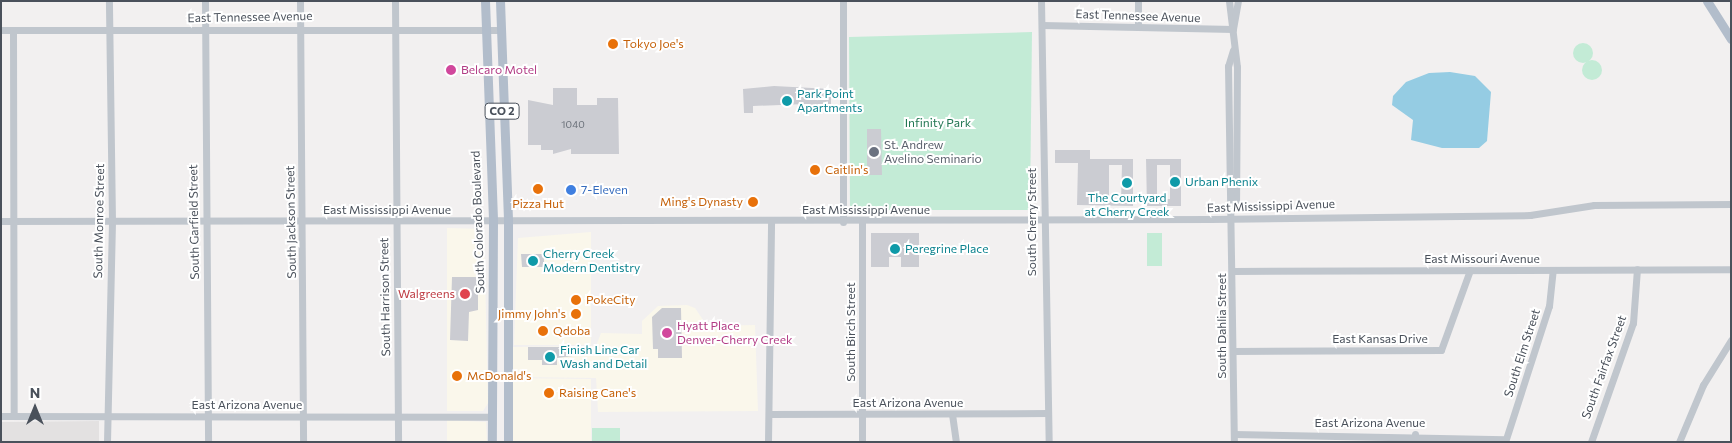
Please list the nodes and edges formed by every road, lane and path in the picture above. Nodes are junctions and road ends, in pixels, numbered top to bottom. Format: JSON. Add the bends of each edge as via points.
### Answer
{"nodes":[{"id":1,"x":110,"y":1,"type":"edge"},
{"id":2,"x":205,"y":1,"type":"edge"},
{"id":3,"x":300,"y":1,"type":"edge"},
{"id":4,"x":395,"y":1,"type":"edge"},
{"id":5,"x":485,"y":1,"type":"edge"},
{"id":6,"x":500,"y":1,"type":"edge"},
{"id":7,"x":843,"y":1,"type":"edge"},
{"id":8,"x":1041,"y":1,"type":"edge"},
{"id":9,"x":1138,"y":1,"type":"edge"},
{"id":10,"x":1229,"y":1,"type":"edge"},
{"id":11,"x":1238,"y":1,"type":"edge"},
{"id":12,"x":1707,"y":1,"type":"edge"},
{"id":13,"x":1042,"y":25,"type":"junction"},
{"id":14,"x":299,"y":27,"type":"junction"},
{"id":15,"x":1138,"y":27,"type":"junction"},
{"id":16,"x":395,"y":28,"type":"junction"},
{"id":17,"x":110,"y":29,"type":"junction"},
{"id":18,"x":205,"y":29,"type":"junction"},
{"id":19,"x":484,"y":29,"type":"junction"},
{"id":20,"x":1233,"y":29,"type":"junction"},
{"id":21,"x":1,"y":30,"type":"edge"},
{"id":22,"x":14,"y":30,"type":"junction"},
{"id":23,"x":500,"y":30,"type":"junction"},
{"id":24,"x":1731,"y":39,"type":"edge"},
{"id":25,"x":1731,"y":204,"type":"edge"},
{"id":26,"x":1232,"y":214,"type":"junction"},
{"id":27,"x":1043,"y":220,"type":"junction"},
{"id":28,"x":1,"y":221,"type":"edge"},
{"id":29,"x":15,"y":221,"type":"junction"},
{"id":30,"x":112,"y":221,"type":"junction"},
{"id":31,"x":204,"y":221,"type":"junction"},
{"id":32,"x":303,"y":221,"type":"junction"},
{"id":33,"x":395,"y":221,"type":"junction"},
{"id":34,"x":493,"y":221,"type":"junction"},
{"id":35,"x":508,"y":221,"type":"junction"},
{"id":36,"x":772,"y":222,"type":"junction"},
{"id":37,"x":843,"y":222,"type":"junction"},
{"id":38,"x":862,"y":222,"type":"junction"},
{"id":39,"x":1637,"y":269,"type":"junction"},
{"id":40,"x":1731,"y":269,"type":"edge"},
{"id":41,"x":1470,"y":270,"type":"junction"},
{"id":42,"x":1553,"y":270,"type":"junction"},
{"id":43,"x":1233,"y":271,"type":"junction"},
{"id":44,"x":1731,"y":340,"type":"edge"},
{"id":45,"x":1233,"y":351,"type":"junction"},
{"id":46,"x":1048,"y":413,"type":"junction"},
{"id":47,"x":768,"y":414,"type":"junction"},
{"id":48,"x":862,"y":414,"type":"junction"},
{"id":49,"x":952,"y":414,"type":"junction"},
{"id":50,"x":1,"y":416,"type":"edge"},
{"id":51,"x":14,"y":416,"type":"junction"},
{"id":52,"x":106,"y":416,"type":"junction"},
{"id":53,"x":209,"y":416,"type":"junction"},
{"id":54,"x":303,"y":417,"type":"junction"},
{"id":55,"x":398,"y":417,"type":"junction"},
{"id":56,"x":492,"y":417,"type":"junction"},
{"id":57,"x":1234,"y":438,"type":"edge"},
{"id":58,"x":1415,"y":438,"type":"edge"},
{"id":59,"x":1505,"y":440,"type":"edge"},
{"id":60,"x":107,"y":442,"type":"edge"},
{"id":61,"x":208,"y":442,"type":"edge"},
{"id":62,"x":303,"y":442,"type":"edge"},
{"id":63,"x":398,"y":442,"type":"edge"},
{"id":64,"x":492,"y":442,"type":"edge"},
{"id":65,"x":508,"y":442,"type":"edge"},
{"id":66,"x":768,"y":442,"type":"edge"},
{"id":67,"x":862,"y":442,"type":"edge"},
{"id":68,"x":956,"y":442,"type":"edge"},
{"id":69,"x":1049,"y":442,"type":"edge"},
{"id":70,"x":1590,"y":442,"type":"edge"},
{"id":71,"x":1679,"y":442,"type":"edge"}],
"edges":[{"from":1,"to":17,"type":"street","name":"South Monroe Street"},
{"from":2,"to":18,"type":"street","name":"South Garfield Street"},
{"from":3,"to":14,"type":"street","name":"South Jackson Street"},
{"from":4,"to":16,"type":"street","name":"South Harrison Street"},
{"from":5,"to":19,"type":"main road","name":"South Colorado Boulevard","number":"CO 2"},
{"from":6,"to":23,"type":"main road","number":"CO 2"},
{"from":7,"to":37,"type":"street"},
{"from":8,"to":13,"type":"street","name":"South Cherry Street"},
{"from":9,"to":15,"type":"street"},
{"from":10,"to":20,"type":"street","name":"South Dahlia Street"},
{"from":11,"to":20,"type":"street","name":"South Dahlia Street"},
{"from":12,"to":24,"type":"main road"},
{"from":13,"to":15,"type":"street","name":"East Tennessee Avenue"},
{"from":13,"to":27,"type":"street","name":"South Cherry Street"},
{"from":14,"to":16,"type":"street","name":"East Tennessee Avenue"},
{"from":14,"to":18,"type":"street","name":"East Tennessee Avenue"},
{"from":14,"to":32,"type":"street","name":"South Jackson Street"},
{"from":15,"to":20,"type":"street","name":"East Tennessee Avenue"},
{"from":16,"to":19,"type":"street","name":"East Tennessee Avenue"},
{"from":16,"to":33,"type":"street","name":"South Harrison Street"},
{"from":17,"to":18,"type":"street","name":"East Tennessee Avenue"},
{"from":17,"to":22,"type":"street","name":"East Tennessee Avenue"},
{"from":17,"to":30,"type":"street","name":"South Monroe Street"},
{"from":18,"to":31,"type":"street","name":"South Garfield Street"},
{"from":19,"to":23,"type":"street","name":"East Tennessee Avenue"},
{"from":19,"to":34,"type":"main road","name":"South Colorado Boulevard","number":"CO 2"},
{"from":20,"to":26,"type":"street","name":"South Dahlia Street","via":[[1237,146],[1236,204]]},
{"from":21,"to":22,"type":"street","name":"East Tennessee Avenue"},
{"from":22,"to":29,"type":"street"},
{"from":23,"to":35,"type":"main road","number":"CO 2"},
{"from":25,"to":26,"type":"street","name":"East Mississippi Avenue","via":[[1594,205],[1530,215]]},
{"from":26,"to":27,"type":"street","name":"East Mississippi Avenue"},
{"from":26,"to":43,"type":"street","name":"South Dahlia Street"},
{"from":27,"to":38,"type":"street","name":"East Mississippi Avenue"},
{"from":27,"to":46,"type":"street","name":"South Cherry Street"},
{"from":28,"to":29,"type":"street","name":"East Mississippi Avenue"},
{"from":29,"to":30,"type":"street","name":"East Mississippi Avenue"},
{"from":29,"to":51,"type":"street"},
{"from":30,"to":31,"type":"street","name":"East Mississippi Avenue"},
{"from":30,"to":52,"type":"street","name":"South Monroe Street"},
{"from":31,"to":32,"type":"street","name":"East Mississippi Avenue"},
{"from":31,"to":53,"type":"street","name":"South Garfield Street"},
{"from":32,"to":33,"type":"street","name":"East Mississippi Avenue"},
{"from":32,"to":54,"type":"street","name":"South Jackson Street"},
{"from":33,"to":34,"type":"street","name":"East Mississippi Avenue"},
{"from":33,"to":55,"type":"street","name":"South Harrison Street"},
{"from":34,"to":35,"type":"street","name":"East Mississippi Avenue"},
{"from":34,"to":56,"type":"main road","name":"South Colorado Boulevard","number":"CO 2"},
{"from":35,"to":36,"type":"street","name":"East Mississippi Avenue"},
{"from":35,"to":65,"type":"main road","number":"CO 2"},
{"from":36,"to":37,"type":"street","name":"East Mississippi Avenue"},
{"from":36,"to":47,"type":"street"},
{"from":37,"to":38,"type":"street","name":"East Mississippi Avenue"},
{"from":38,"to":48,"type":"street","name":"South Birch Street"},
{"from":39,"to":40,"type":"street","name":"East Missouri Avenue"},
{"from":39,"to":42,"type":"street","name":"East Missouri Avenue"},
{"from":39,"to":70,"type":"street","name":"South Fairfax Street","via":[[1633,323]]},
{"from":41,"to":42,"type":"street","name":"East Missouri Avenue"},
{"from":41,"to":43,"type":"street","name":"East Missouri Avenue"},
{"from":41,"to":45,"type":"street","name":"East Kansas Drive","via":[[1441,350]]},
{"from":42,"to":59,"type":"street","name":"South Elm Street","via":[[1550,306]]},
{"from":43,"to":45,"type":"street","name":"South Dahlia Street"},
{"from":44,"to":71,"type":"street","via":[[1703,385]]},
{"from":45,"to":57,"type":"street","name":"South Dahlia Street"},
{"from":46,"to":49,"type":"street","name":"East Arizona Avenue"},
{"from":46,"to":69,"type":"street","name":"South Cherry Street"},
{"from":47,"to":48,"type":"street","name":"East Arizona Avenue"},
{"from":47,"to":66,"type":"street"},
{"from":48,"to":49,"type":"street","name":"East Arizona Avenue"},
{"from":48,"to":67,"type":"street","name":"South Birch Street"},
{"from":49,"to":68,"type":"street"},
{"from":50,"to":51,"type":"street","name":"East Arizona Avenue"},
{"from":51,"to":52,"type":"street","name":"East Arizona Avenue"},
{"from":52,"to":53,"type":"street","name":"East Arizona Avenue"},
{"from":52,"to":60,"type":"street","name":"South Monroe Street"},
{"from":53,"to":54,"type":"street","name":"East Arizona Avenue"},
{"from":53,"to":61,"type":"street","name":"South Garfield Street"},
{"from":54,"to":55,"type":"street","name":"East Arizona Avenue"},
{"from":54,"to":62,"type":"street","name":"South Jackson Street"},
{"from":55,"to":56,"type":"street","name":"East Arizona Avenue"},
{"from":55,"to":63,"type":"street","name":"South Harrison Street"},
{"from":56,"to":64,"type":"main road","name":"South Colorado Boulevard","number":"CO 2"},
{"from":57,"to":58,"type":"street","name":"East Arizona Avenue"},
{"from":58,"to":59,"type":"street","name":"East Arizona Avenue"}]}
